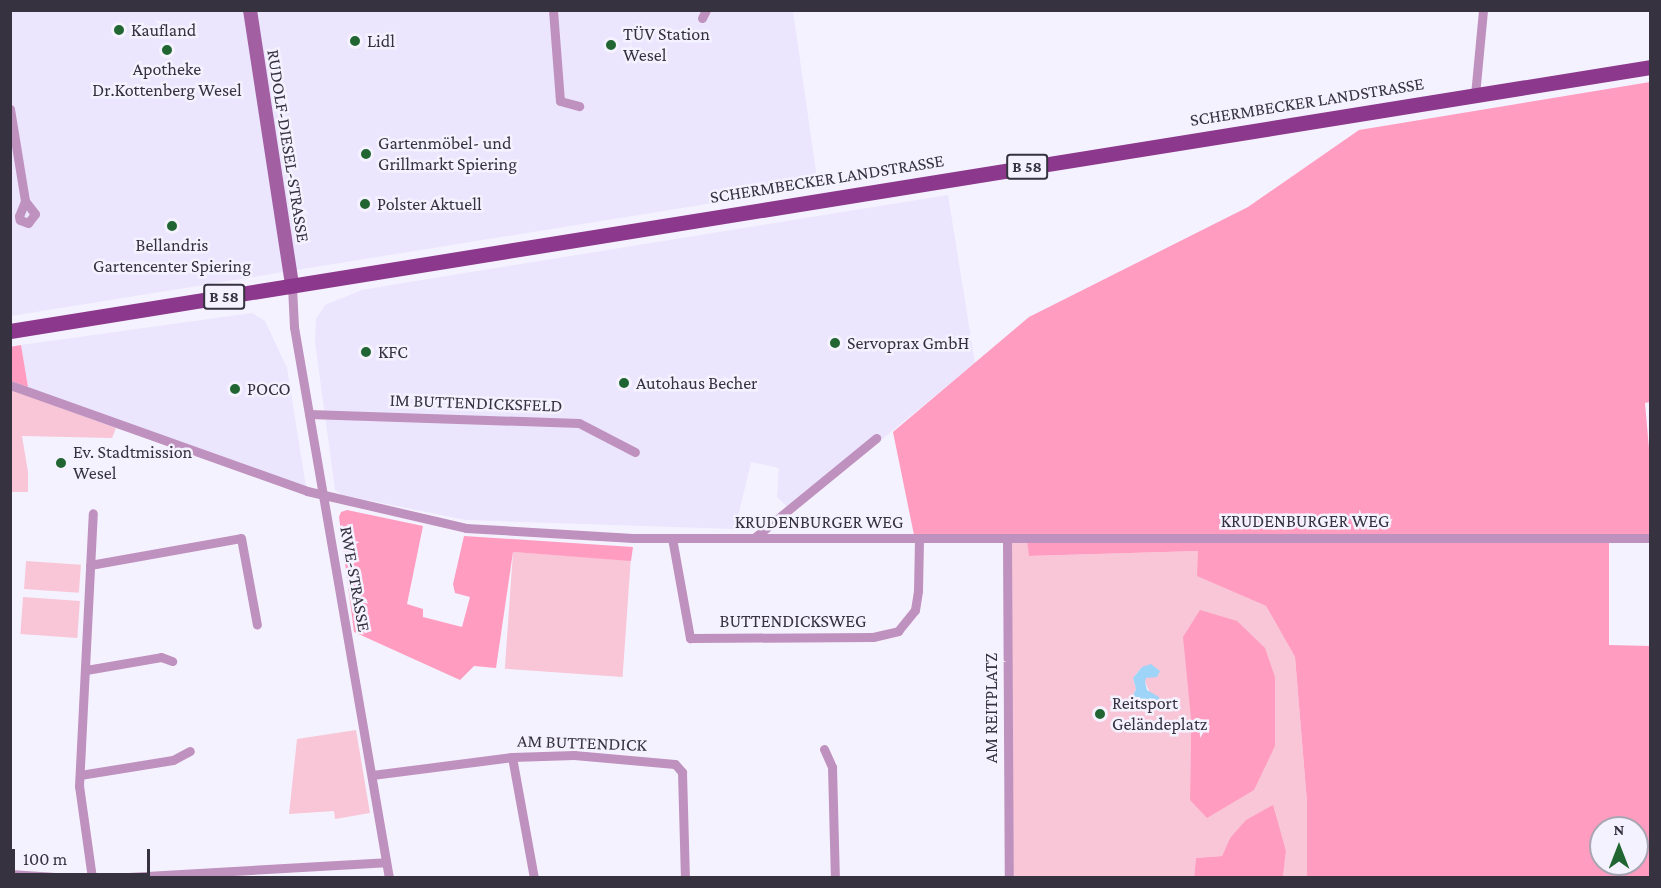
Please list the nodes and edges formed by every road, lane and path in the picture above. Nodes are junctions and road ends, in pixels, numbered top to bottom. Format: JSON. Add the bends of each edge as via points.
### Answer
{"nodes":[{"id":1,"x":250,"y":10,"type":"edge"},
{"id":2,"x":553,"y":10,"type":"edge"},
{"id":3,"x":1483,"y":10,"type":"edge"},
{"id":4,"x":1650,"y":67,"type":"edge"},
{"id":5,"x":1475,"y":95,"type":"junction"},
{"id":6,"x":579,"y":106,"type":"dead end"},
{"id":7,"x":10,"y":109,"type":"edge"},
{"id":8,"x":25,"y":201,"type":"dead end"},
{"id":9,"x":292,"y":286,"type":"junction"},
{"id":10,"x":10,"y":331,"type":"edge"},
{"id":11,"x":10,"y":385,"type":"edge"},
{"id":12,"x":309,"y":414,"type":"junction"},
{"id":13,"x":876,"y":438,"type":"dead end"},
{"id":14,"x":635,"y":452,"type":"dead end"},
{"id":15,"x":324,"y":496,"type":"junction"},
{"id":16,"x":93,"y":513,"type":"dead end"},
{"id":17,"x":672,"y":538,"type":"junction"},
{"id":18,"x":754,"y":538,"type":"junction"},
{"id":19,"x":919,"y":538,"type":"junction"},
{"id":20,"x":1650,"y":538,"type":"edge"},
{"id":21,"x":1007,"y":539,"type":"junction"},
{"id":22,"x":90,"y":565,"type":"junction"},
{"id":23,"x":257,"y":625,"type":"dead end"},
{"id":24,"x":172,"y":660,"type":"dead end"},
{"id":25,"x":86,"y":670,"type":"junction"},
{"id":26,"x":824,"y":749,"type":"dead end"},
{"id":27,"x":190,"y":751,"type":"dead end"},
{"id":28,"x":512,"y":757,"type":"junction"},
{"id":29,"x":80,"y":775,"type":"junction"},
{"id":30,"x":372,"y":775,"type":"junction"},
{"id":31,"x":386,"y":862,"type":"junction"},
{"id":32,"x":10,"y":874,"type":"edge"},
{"id":33,"x":209,"y":875,"type":"edge"},
{"id":34,"x":70,"y":878,"type":"edge"},
{"id":35,"x":92,"y":878,"type":"edge"},
{"id":36,"x":111,"y":878,"type":"edge"},
{"id":37,"x":389,"y":878,"type":"edge"},
{"id":38,"x":534,"y":878,"type":"edge"},
{"id":39,"x":685,"y":878,"type":"edge"},
{"id":40,"x":835,"y":878,"type":"edge"},
{"id":41,"x":1009,"y":878,"type":"edge"}],
"edges":[{"from":1,"to":9,"type":"street","name":"RUDOLF-DIESEL-STRASSE"},
{"from":2,"to":6,"type":"street","via":[[560,101]]},
{"from":3,"to":5,"type":"street"},
{"from":4,"to":5,"type":"main road","name":"SCHERMBECKER LANDSTRASSE","number":"B 58"},
{"from":5,"to":9,"type":"main road","name":"SCHERMBECKER LANDSTRASSE","number":"B 58"},
{"from":7,"to":8,"type":"street"},
{"from":9,"to":10,"type":"main road","name":"SCHERMBECKER LANDSTRASSE","number":"B 58"},
{"from":9,"to":12,"type":"street","name":"RWE-STRASSE","via":[[294,327]]},
{"from":11,"to":15,"type":"street","name":"KRUDENBURGER WEG"},
{"from":12,"to":14,"type":"street","name":"IM BUTTENDICKSFELD","via":[[579,423]]},
{"from":12,"to":15,"type":"street","name":"RWE-STRASSE"},
{"from":13,"to":18,"type":"street"},
{"from":15,"to":17,"type":"street","name":"KRUDENBURGER WEG","via":[[339,496],[466,528]]},
{"from":15,"to":30,"type":"street","name":"RWE-STRASSE"},
{"from":16,"to":22,"type":"street"},
{"from":17,"to":18,"type":"street","name":"KRUDENBURGER WEG"},
{"from":17,"to":19,"type":"street","name":"BUTTENDICKSWEG","via":[[690,638],[873,637],[898,631],[915,610]]},
{"from":18,"to":19,"type":"street","name":"KRUDENBURGER WEG"},
{"from":19,"to":21,"type":"street","name":"KRUDENBURGER WEG"},
{"from":20,"to":21,"type":"street","name":"KRUDENBURGER WEG"},
{"from":21,"to":41,"type":"street","name":"AM REITPLATZ"},
{"from":22,"to":23,"type":"street","via":[[241,538]]},
{"from":22,"to":25,"type":"street"},
{"from":24,"to":25,"type":"street","via":[[160,657]]},
{"from":25,"to":29,"type":"street"},
{"from":26,"to":40,"type":"street","via":[[832,767]]},
{"from":27,"to":29,"type":"street","via":[[173,760]]},
{"from":28,"to":30,"type":"street","name":"AM BUTTENDICK"},
{"from":28,"to":38,"type":"street"},
{"from":28,"to":39,"type":"street","name":"AM BUTTENDICK","via":[[624,758],[675,764],[680,768]]},
{"from":29,"to":35,"type":"street"},
{"from":30,"to":31,"type":"street","name":"RWE-STRASSE"},
{"from":31,"to":33,"type":"street"},
{"from":31,"to":37,"type":"street","name":"RWE-STRASSE"},
{"from":32,"to":34,"type":"street"},
{"from":33,"to":36,"type":"street"}]}
